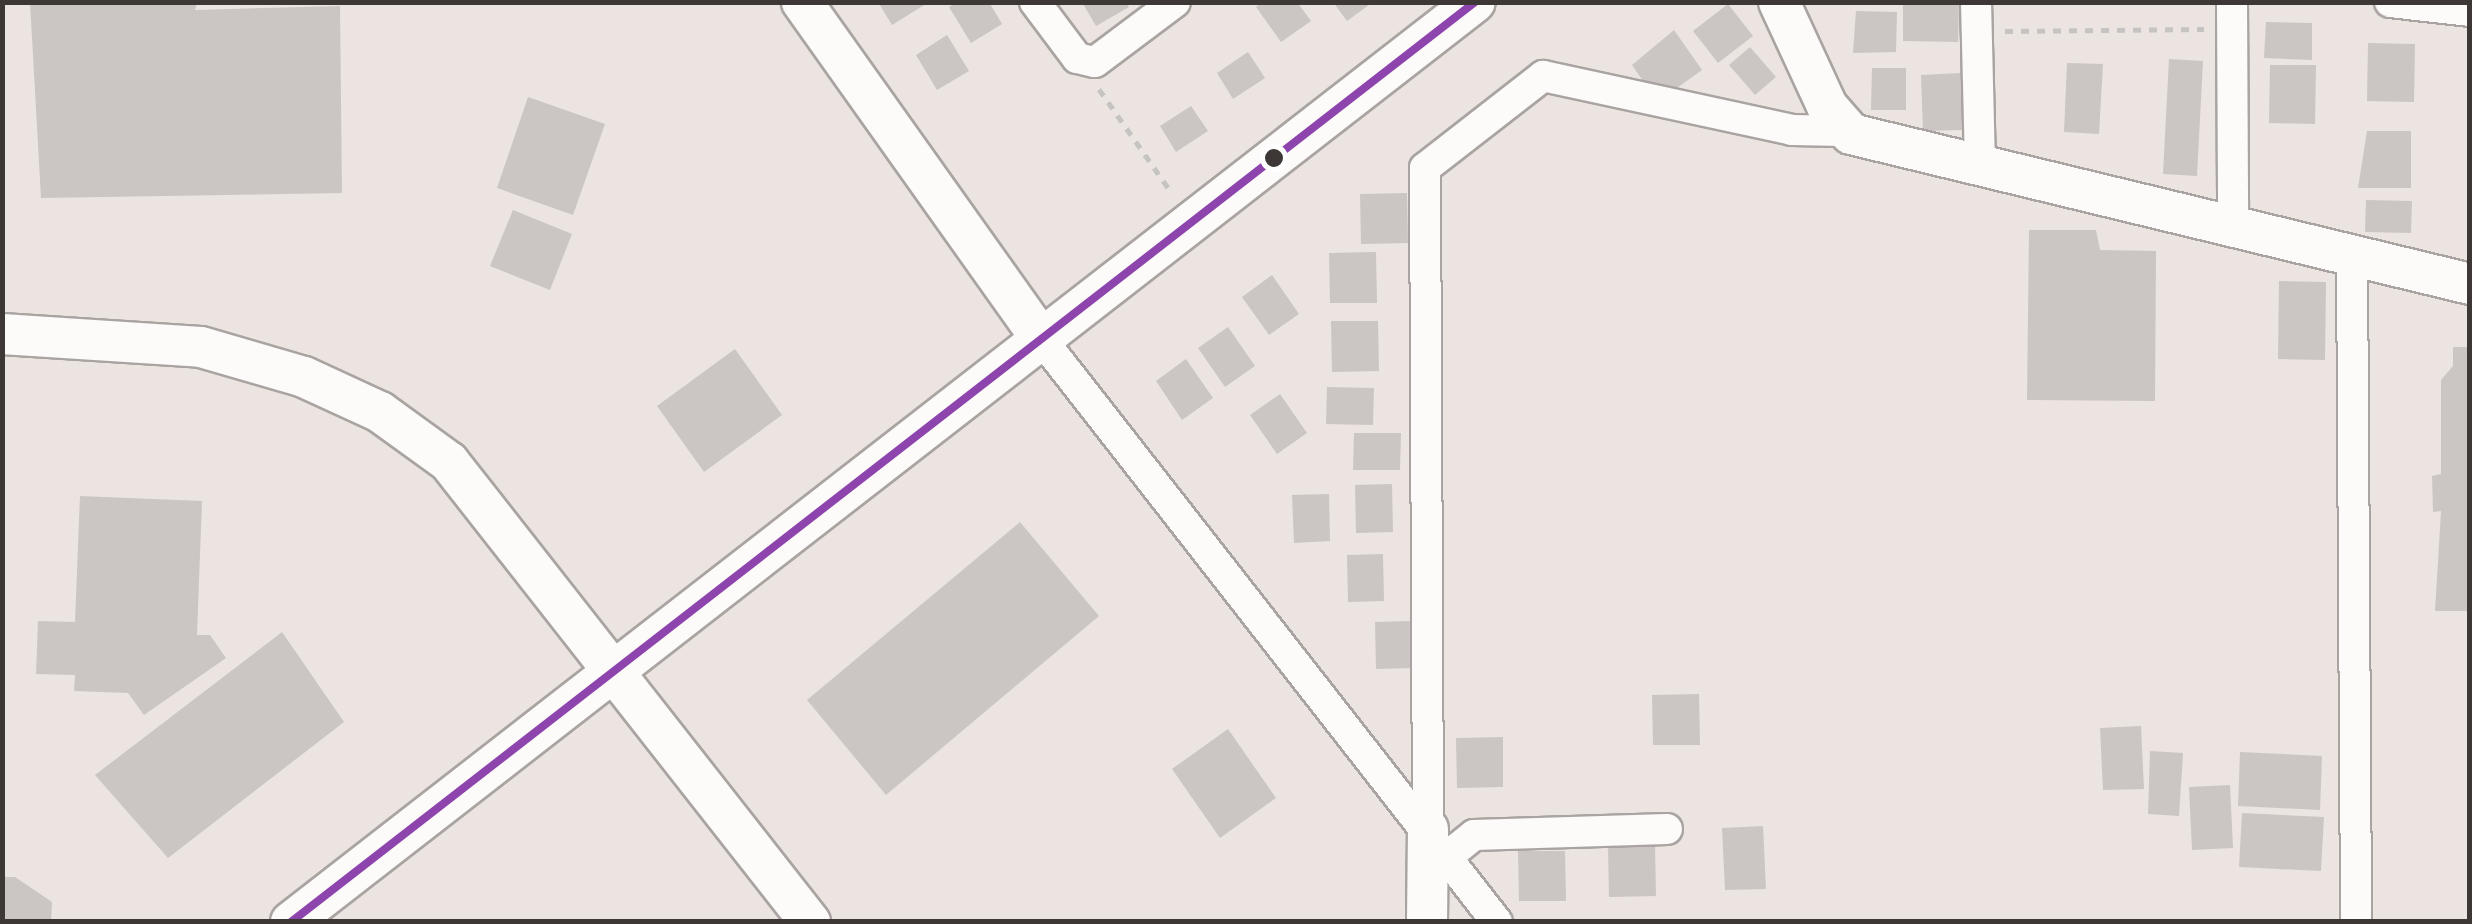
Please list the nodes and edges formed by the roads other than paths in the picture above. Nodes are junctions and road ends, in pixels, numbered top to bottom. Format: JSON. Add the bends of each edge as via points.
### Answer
{"nodes":[{"id":1,"x":802,"y":2,"type":"edge"},
{"id":2,"x":1035,"y":2,"type":"edge"},
{"id":3,"x":1175,"y":2,"type":"edge"},
{"id":4,"x":1476,"y":2,"type":"edge"},
{"id":5,"x":1779,"y":2,"type":"edge"},
{"id":6,"x":2390,"y":2,"type":"edge"},
{"id":7,"x":2433,"y":5,"type":"edge"},
{"id":8,"x":2470,"y":11,"type":"edge"},
{"id":9,"x":2232,"y":16,"type":"edge"},
{"id":10,"x":1976,"y":17,"type":"edge"},
{"id":11,"x":1844,"y":130,"type":"junction"},
{"id":12,"x":1980,"y":168,"type":"junction"},
{"id":13,"x":2234,"y":228,"type":"junction"},
{"id":14,"x":2352,"y":258,"type":"junction"},
{"id":15,"x":2470,"y":284,"type":"edge"},
{"id":16,"x":2,"y":334,"type":"edge"},
{"id":17,"x":1043,"y":342,"type":"junction"},
{"id":18,"x":613,"y":672,"type":"junction"},
{"id":19,"x":1666,"y":829,"type":"dead end"},
{"id":20,"x":1438,"y":842,"type":"junction"},
{"id":21,"x":290,"y":922,"type":"edge"},
{"id":22,"x":810,"y":922,"type":"edge"},
{"id":23,"x":1427,"y":922,"type":"edge"},
{"id":24,"x":1497,"y":922,"type":"edge"},
{"id":25,"x":2356,"y":922,"type":"edge"}],
"edges":[{"from":1,"to":17,"type":"street"},
{"from":2,"to":3,"type":"street","via":[[1077,58],[1106,59]]},
{"from":4,"to":17,"type":"street"},
{"from":5,"to":11,"type":"street"},
{"from":6,"to":7,"type":"street"},
{"from":7,"to":8,"type":"street"},
{"from":9,"to":13,"type":"street"},
{"from":10,"to":12,"type":"street"},
{"from":11,"to":12,"type":"street"},
{"from":11,"to":20,"type":"street","via":[[1792,130],[1543,76],[1424,168]]},
{"from":12,"to":13,"type":"street"},
{"from":13,"to":14,"type":"street"},
{"from":14,"to":15,"type":"street"},
{"from":14,"to":25,"type":"street"},
{"from":16,"to":18,"type":"street","via":[[201,347],[304,377],[380,412],[449,462]]},
{"from":17,"to":18,"type":"street"},
{"from":17,"to":20,"type":"street"},
{"from":18,"to":21,"type":"street"},
{"from":18,"to":22,"type":"street"},
{"from":19,"to":20,"type":"street"},
{"from":20,"to":23,"type":"street"},
{"from":20,"to":24,"type":"street"}]}
